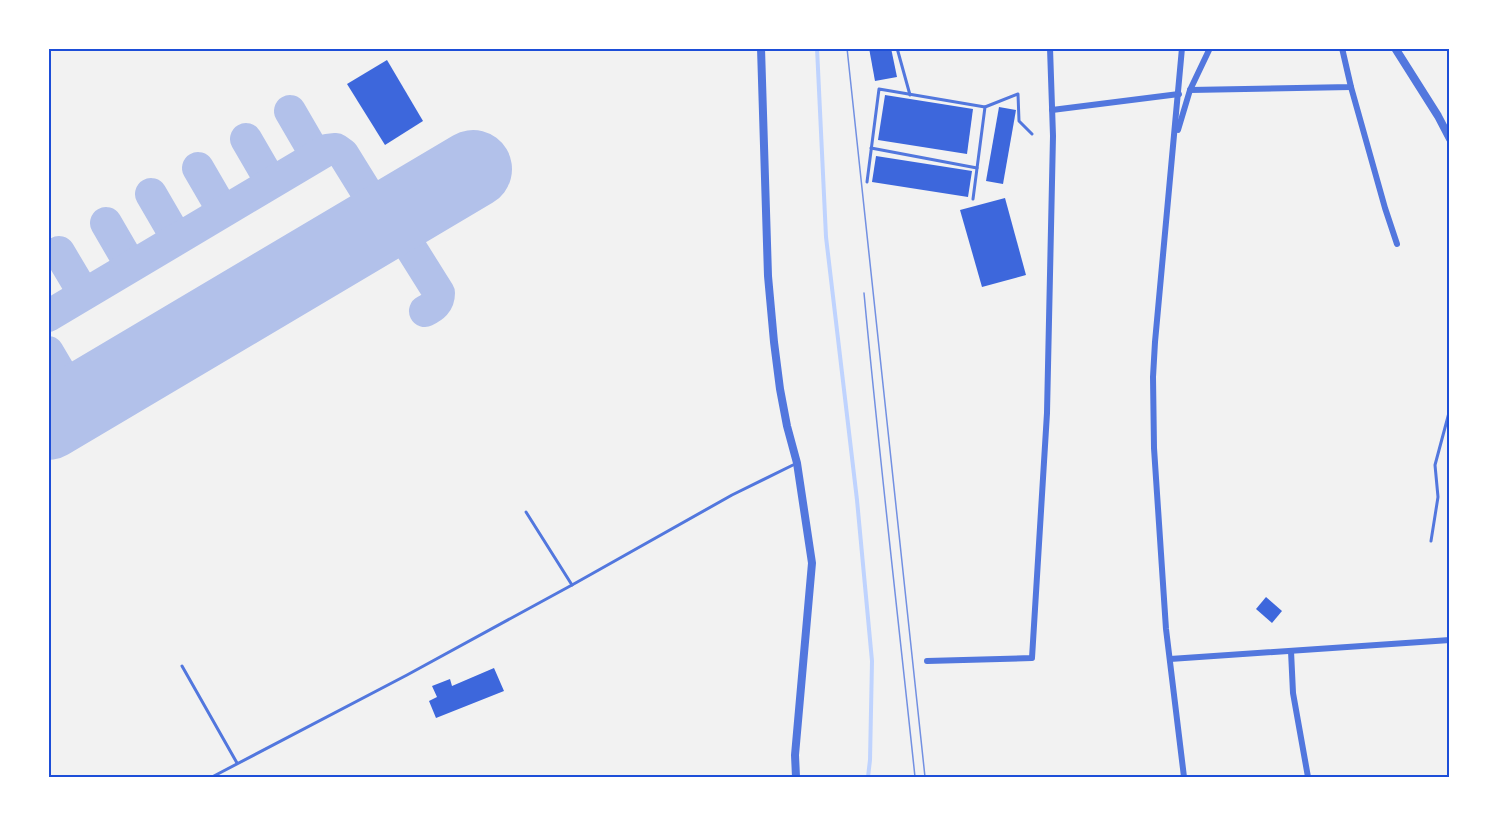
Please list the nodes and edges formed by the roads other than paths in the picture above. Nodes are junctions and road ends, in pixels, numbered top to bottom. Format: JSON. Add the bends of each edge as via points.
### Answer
{"nodes":[{"id":1,"x":762,"y":48,"type":"edge"},
{"id":2,"x":897,"y":48,"type":"edge"},
{"id":3,"x":1050,"y":48,"type":"edge"},
{"id":4,"x":1182,"y":48,"type":"edge"},
{"id":5,"x":1210,"y":48,"type":"edge"},
{"id":6,"x":1342,"y":48,"type":"edge"},
{"id":7,"x":1395,"y":48,"type":"edge"},
{"id":8,"x":1351,"y":87,"type":"junction"},
{"id":9,"x":1190,"y":90,"type":"junction"},
{"id":10,"x":1179,"y":94,"type":"junction"},
{"id":11,"x":910,"y":95,"type":"junction"},
{"id":12,"x":985,"y":107,"type":"junction"},
{"id":13,"x":1052,"y":110,"type":"junction"},
{"id":14,"x":1032,"y":134,"type":"dead end"},
{"id":15,"x":1450,"y":139,"type":"edge"},
{"id":16,"x":1173,"y":145,"type":"junction"},
{"id":17,"x":871,"y":148,"type":"junction"},
{"id":18,"x":977,"y":168,"type":"junction"},
{"id":19,"x":867,"y":182,"type":"dead end"},
{"id":20,"x":973,"y":199,"type":"dead end"},
{"id":21,"x":1397,"y":244,"type":"dead end"},
{"id":22,"x":1450,"y":409,"type":"edge"},
{"id":23,"x":797,"y":463,"type":"junction"},
{"id":24,"x":526,"y":512,"type":"dead end"},
{"id":25,"x":1431,"y":541,"type":"dead end"},
{"id":26,"x":572,"y":585,"type":"junction"},
{"id":27,"x":1450,"y":640,"type":"edge"},
{"id":28,"x":1291,"y":651,"type":"junction"},
{"id":29,"x":1170,"y":658,"type":"junction"},
{"id":30,"x":927,"y":661,"type":"dead end"},
{"id":31,"x":182,"y":666,"type":"dead end"},
{"id":32,"x":237,"y":763,"type":"junction"},
{"id":33,"x":212,"y":777,"type":"edge"},
{"id":34,"x":796,"y":777,"type":"edge"},
{"id":35,"x":1184,"y":777,"type":"edge"},
{"id":36,"x":1308,"y":777,"type":"edge"}],
"edges":[{"from":1,"to":23,"type":"street","via":[[768,276],[780,389]]},
{"from":2,"to":11,"type":"lane"},
{"from":3,"to":13,"type":"street"},
{"from":4,"to":10,"type":"street"},
{"from":5,"to":9,"type":"street"},
{"from":6,"to":8,"type":"street"},
{"from":7,"to":15,"type":"street"},
{"from":8,"to":9,"type":"street"},
{"from":8,"to":21,"type":"street"},
{"from":9,"to":16,"type":"street"},
{"from":10,"to":13,"type":"street"},
{"from":10,"to":16,"type":"street"},
{"from":11,"to":12,"type":"lane"},
{"from":11,"to":17,"type":"lane","via":[[879,89]]},
{"from":12,"to":14,"type":"lane","via":[[1018,94],[1019,121]]},
{"from":12,"to":18,"type":"lane"},
{"from":13,"to":30,"type":"street","via":[[1047,413],[1032,658]]},
{"from":16,"to":29,"type":"street","via":[[1153,377],[1154,448]]},
{"from":17,"to":18,"type":"lane"},
{"from":17,"to":19,"type":"lane"},
{"from":18,"to":20,"type":"lane"},
{"from":22,"to":25,"type":"lane","via":[[1435,465],[1438,497]]},
{"from":23,"to":26,"type":"lane"},
{"from":23,"to":34,"type":"street","via":[[812,563]]},
{"from":24,"to":26,"type":"lane"},
{"from":26,"to":32,"type":"lane"},
{"from":27,"to":28,"type":"street"},
{"from":28,"to":29,"type":"street"},
{"from":28,"to":36,"type":"street","via":[[1293,693]]},
{"from":29,"to":35,"type":"street"},
{"from":31,"to":32,"type":"lane"},
{"from":32,"to":33,"type":"lane"}]}
